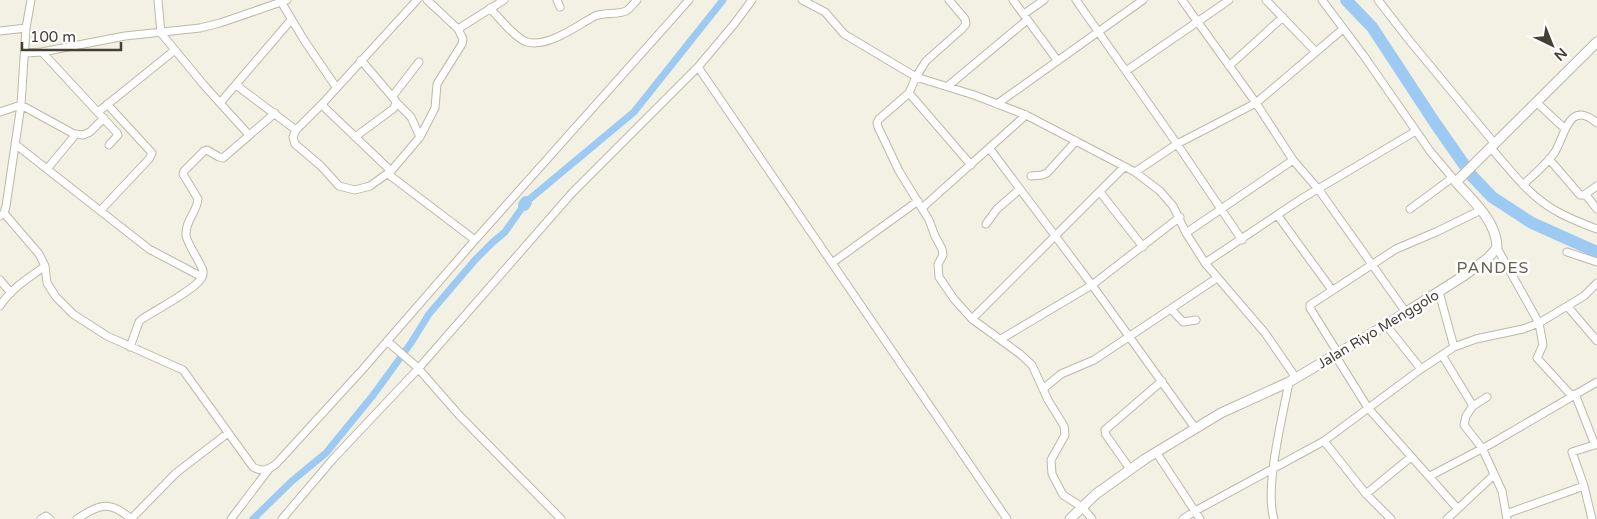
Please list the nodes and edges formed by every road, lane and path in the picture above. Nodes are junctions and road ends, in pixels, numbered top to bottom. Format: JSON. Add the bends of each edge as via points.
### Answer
{"nodes":[{"id":1,"x":31,"y":0,"type":"edge"},
{"id":2,"x":158,"y":0,"type":"edge"},
{"id":3,"x":417,"y":0,"type":"edge"},
{"id":4,"x":427,"y":0,"type":"edge"},
{"id":5,"x":504,"y":0,"type":"edge"},
{"id":6,"x":637,"y":0,"type":"edge"},
{"id":7,"x":689,"y":0,"type":"edge"},
{"id":8,"x":752,"y":0,"type":"edge"},
{"id":9,"x":802,"y":0,"type":"edge"},
{"id":10,"x":949,"y":0,"type":"edge"},
{"id":11,"x":1014,"y":0,"type":"edge"},
{"id":12,"x":1044,"y":0,"type":"edge"},
{"id":13,"x":1076,"y":0,"type":"edge"},
{"id":14,"x":1143,"y":0,"type":"edge"},
{"id":15,"x":1182,"y":0,"type":"edge"},
{"id":16,"x":1229,"y":0,"type":"edge"},
{"id":17,"x":1266,"y":0,"type":"edge"},
{"id":18,"x":1322,"y":0,"type":"edge"},
{"id":19,"x":1378,"y":0,"type":"edge"},
{"id":20,"x":283,"y":1,"type":"edge"},
{"id":21,"x":490,"y":8,"type":"junction"},
{"id":22,"x":1025,"y":17,"type":"junction"},
{"id":23,"x":1283,"y":17,"type":"junction"},
{"id":24,"x":291,"y":20,"type":"junction"},
{"id":25,"x":1198,"y":21,"type":"junction"},
{"id":26,"x":26,"y":28,"type":"junction"},
{"id":27,"x":458,"y":29,"type":"junction"},
{"id":28,"x":1344,"y":29,"type":"junction"},
{"id":29,"x":0,"y":31,"type":"edge"},
{"id":30,"x":1098,"y":31,"type":"junction"},
{"id":31,"x":161,"y":33,"type":"junction"},
{"id":32,"x":1597,"y":42,"type":"edge"},
{"id":33,"x":175,"y":50,"type":"junction"},
{"id":34,"x":42,"y":52,"type":"junction"},
{"id":35,"x":1316,"y":52,"type":"junction"},
{"id":36,"x":26,"y":53,"type":"junction"},
{"id":37,"x":360,"y":60,"type":"junction"},
{"id":38,"x":1057,"y":60,"type":"junction"},
{"id":39,"x":419,"y":62,"type":"dead end"},
{"id":40,"x":1229,"y":66,"type":"junction"},
{"id":41,"x":698,"y":67,"type":"junction"},
{"id":42,"x":1126,"y":71,"type":"junction"},
{"id":43,"x":916,"y":78,"type":"junction"},
{"id":44,"x":236,"y":85,"type":"junction"},
{"id":45,"x":948,"y":86,"type":"junction"},
{"id":46,"x":336,"y":87,"type":"junction"},
{"id":47,"x":909,"y":93,"type":"junction"},
{"id":48,"x":394,"y":99,"type":"junction"},
{"id":49,"x":1536,"y":102,"type":"junction"},
{"id":50,"x":220,"y":103,"type":"junction"},
{"id":51,"x":323,"y":103,"type":"junction"},
{"id":52,"x":1256,"y":103,"type":"junction"},
{"id":53,"x":107,"y":104,"type":"junction"},
{"id":54,"x":997,"y":104,"type":"junction"},
{"id":55,"x":21,"y":105,"type":"junction"},
{"id":56,"x":0,"y":112,"type":"edge"},
{"id":57,"x":98,"y":112,"type":"junction"},
{"id":58,"x":275,"y":112,"type":"junction"},
{"id":59,"x":1026,"y":115,"type":"junction"},
{"id":60,"x":104,"y":118,"type":"junction"},
{"id":61,"x":1597,"y":122,"type":"edge"},
{"id":62,"x":1564,"y":128,"type":"junction"},
{"id":63,"x":296,"y":130,"type":"junction"},
{"id":64,"x":1416,"y":131,"type":"junction"},
{"id":65,"x":76,"y":134,"type":"junction"},
{"id":66,"x":249,"y":135,"type":"junction"},
{"id":67,"x":355,"y":137,"type":"junction"},
{"id":68,"x":420,"y":137,"type":"junction"},
{"id":69,"x":1076,"y":141,"type":"junction"},
{"id":70,"x":15,"y":144,"type":"junction"},
{"id":71,"x":1177,"y":144,"type":"junction"},
{"id":72,"x":109,"y":145,"type":"dead end"},
{"id":73,"x":1493,"y":146,"type":"junction"},
{"id":74,"x":990,"y":149,"type":"junction"},
{"id":75,"x":1549,"y":159,"type":"junction"},
{"id":76,"x":1293,"y":160,"type":"junction"},
{"id":77,"x":971,"y":166,"type":"junction"},
{"id":78,"x":1124,"y":167,"type":"junction"},
{"id":79,"x":47,"y":169,"type":"junction"},
{"id":80,"x":390,"y":172,"type":"junction"},
{"id":81,"x":1135,"y":172,"type":"junction"},
{"id":82,"x":1031,"y":176,"type":"dead end"},
{"id":83,"x":1455,"y":180,"type":"junction"},
{"id":84,"x":1523,"y":185,"type":"junction"},
{"id":85,"x":1597,"y":186,"type":"edge"},
{"id":86,"x":1020,"y":189,"type":"junction"},
{"id":87,"x":1319,"y":190,"type":"junction"},
{"id":88,"x":1100,"y":192,"type":"junction"},
{"id":89,"x":1585,"y":194,"type":"junction"},
{"id":90,"x":918,"y":201,"type":"junction"},
{"id":91,"x":922,"y":208,"type":"junction"},
{"id":92,"x":1221,"y":208,"type":"junction"},
{"id":93,"x":1597,"y":209,"type":"edge"},
{"id":94,"x":1410,"y":210,"type":"dead end"},
{"id":95,"x":1481,"y":210,"type":"junction"},
{"id":96,"x":100,"y":211,"type":"junction"},
{"id":97,"x":2,"y":214,"type":"edge"},
{"id":98,"x":1278,"y":216,"type":"junction"},
{"id":99,"x":1180,"y":217,"type":"junction"},
{"id":100,"x":986,"y":224,"type":"dead end"},
{"id":101,"x":1597,"y":229,"type":"edge"},
{"id":102,"x":1186,"y":233,"type":"junction"},
{"id":103,"x":1054,"y":235,"type":"junction"},
{"id":104,"x":474,"y":240,"type":"junction"},
{"id":105,"x":1242,"y":240,"type":"junction"},
{"id":106,"x":1143,"y":246,"type":"junction"},
{"id":107,"x":1497,"y":248,"type":"junction"},
{"id":108,"x":1567,"y":252,"type":"dead end"},
{"id":109,"x":1597,"y":262,"type":"edge"},
{"id":110,"x":832,"y":263,"type":"junction"},
{"id":111,"x":1205,"y":263,"type":"junction"},
{"id":112,"x":1372,"y":264,"type":"junction"},
{"id":113,"x":45,"y":266,"type":"junction"},
{"id":114,"x":202,"y":277,"type":"junction"},
{"id":115,"x":1217,"y":278,"type":"junction"},
{"id":116,"x":0,"y":280,"type":"edge"},
{"id":117,"x":1597,"y":283,"type":"edge"},
{"id":118,"x":1092,"y":285,"type":"junction"},
{"id":119,"x":1332,"y":290,"type":"junction"},
{"id":120,"x":1438,"y":292,"type":"junction"},
{"id":121,"x":11,"y":293,"type":"junction"},
{"id":122,"x":0,"y":306,"type":"edge"},
{"id":123,"x":1568,"y":306,"type":"junction"},
{"id":124,"x":1171,"y":309,"type":"junction"},
{"id":125,"x":1405,"y":311,"type":"junction"},
{"id":126,"x":972,"y":319,"type":"junction"},
{"id":127,"x":1196,"y":320,"type":"dead end"},
{"id":128,"x":1539,"y":323,"type":"junction"},
{"id":129,"x":1386,"y":324,"type":"junction"},
{"id":130,"x":1129,"y":338,"type":"junction"},
{"id":131,"x":1001,"y":339,"type":"junction"},
{"id":132,"x":1597,"y":341,"type":"edge"},
{"id":133,"x":388,"y":342,"type":"junction"},
{"id":134,"x":130,"y":346,"type":"junction"},
{"id":135,"x":1454,"y":347,"type":"junction"},
{"id":136,"x":1337,"y":354,"type":"junction"},
{"id":137,"x":1442,"y":355,"type":"junction"},
{"id":138,"x":418,"y":368,"type":"junction"},
{"id":139,"x":1421,"y":369,"type":"junction"},
{"id":140,"x":1293,"y":380,"type":"junction"},
{"id":141,"x":1162,"y":381,"type":"junction"},
{"id":142,"x":1596,"y":385,"type":"edge"},
{"id":143,"x":1044,"y":389,"type":"junction"},
{"id":144,"x":1573,"y":395,"type":"junction"},
{"id":145,"x":1487,"y":397,"type":"dead end"},
{"id":146,"x":1473,"y":406,"type":"junction"},
{"id":147,"x":1368,"y":408,"type":"junction"},
{"id":148,"x":1195,"y":428,"type":"junction"},
{"id":149,"x":228,"y":433,"type":"junction"},
{"id":150,"x":1324,"y":441,"type":"junction"},
{"id":151,"x":1596,"y":445,"type":"edge"},
{"id":152,"x":1482,"y":448,"type":"junction"},
{"id":153,"x":1156,"y":452,"type":"junction"},
{"id":154,"x":1411,"y":457,"type":"junction"},
{"id":155,"x":1130,"y":469,"type":"junction"},
{"id":156,"x":1273,"y":469,"type":"junction"},
{"id":157,"x":269,"y":470,"type":"junction"},
{"id":158,"x":1494,"y":475,"type":"junction"},
{"id":159,"x":1430,"y":476,"type":"junction"},
{"id":160,"x":1584,"y":486,"type":"junction"},
{"id":161,"x":1366,"y":494,"type":"junction"},
{"id":162,"x":1082,"y":507,"type":"junction"},
{"id":163,"x":1458,"y":509,"type":"junction"},
{"id":164,"x":1195,"y":511,"type":"junction"},
{"id":165,"x":1507,"y":517,"type":"edge"},
{"id":166,"x":127,"y":518,"type":"edge"},
{"id":167,"x":41,"y":519,"type":"edge"},
{"id":168,"x":50,"y":519,"type":"edge"},
{"id":169,"x":77,"y":519,"type":"edge"},
{"id":170,"x":231,"y":519,"type":"edge"},
{"id":171,"x":282,"y":519,"type":"edge"},
{"id":172,"x":561,"y":519,"type":"edge"},
{"id":173,"x":1007,"y":519,"type":"edge"},
{"id":174,"x":1070,"y":519,"type":"edge"},
{"id":175,"x":1092,"y":519,"type":"edge"},
{"id":176,"x":1183,"y":519,"type":"edge"},
{"id":177,"x":1200,"y":519,"type":"edge"},
{"id":178,"x":1274,"y":519,"type":"edge"},
{"id":179,"x":1390,"y":519,"type":"edge"},
{"id":180,"x":1447,"y":519,"type":"edge"},
{"id":181,"x":1592,"y":519,"type":"edge"}],
"edges":[{"from":1,"to":26,"type":"street"},
{"from":2,"to":31,"type":"street"},
{"from":3,"to":37,"type":"street"},
{"from":4,"to":27,"type":"street"},
{"from":5,"to":21,"type":"street"},
{"from":6,"to":21,"type":"street","via":[[627,10],[598,15],[561,35],[533,42],[521,39]]},
{"from":7,"to":104,"type":"street"},
{"from":8,"to":41,"type":"street"},
{"from":9,"to":43,"type":"street","via":[[825,12],[844,34]]},
{"from":10,"to":43,"type":"street","via":[[966,24],[926,61]]},
{"from":11,"to":22,"type":"street"},
{"from":12,"to":22,"type":"street"},
{"from":13,"to":30,"type":"street"},
{"from":14,"to":30,"type":"street"},
{"from":15,"to":25,"type":"street"},
{"from":16,"to":25,"type":"street"},
{"from":17,"to":23,"type":"street"},
{"from":18,"to":28,"type":"street"},
{"from":19,"to":73,"type":"street"},
{"from":20,"to":24,"type":"street"},
{"from":20,"to":31,"type":"street","via":[[220,23]]},
{"from":21,"to":27,"type":"street"},
{"from":22,"to":38,"type":"street"},
{"from":22,"to":45,"type":"street"},
{"from":23,"to":35,"type":"street"},
{"from":23,"to":40,"type":"street"},
{"from":24,"to":44,"type":"street"},
{"from":24,"to":46,"type":"street"},
{"from":25,"to":40,"type":"street"},
{"from":25,"to":42,"type":"street"},
{"from":26,"to":29,"type":"street"},
{"from":26,"to":36,"type":"street"},
{"from":27,"to":68,"type":"street","via":[[462,44],[437,84],[435,108]]},
{"from":28,"to":35,"type":"street"},
{"from":28,"to":64,"type":"street"},
{"from":30,"to":38,"type":"street"},
{"from":30,"to":42,"type":"street"},
{"from":31,"to":33,"type":"street"},
{"from":31,"to":34,"type":"street","via":[[125,36]]},
{"from":32,"to":49,"type":"street"},
{"from":33,"to":50,"type":"street"},
{"from":33,"to":53,"type":"street"},
{"from":34,"to":36,"type":"street"},
{"from":34,"to":57,"type":"street"},
{"from":35,"to":52,"type":"street"},
{"from":36,"to":55,"type":"street"},
{"from":37,"to":46,"type":"street"},
{"from":37,"to":48,"type":"street"},
{"from":38,"to":54,"type":"street"},
{"from":39,"to":48,"type":"street"},
{"from":40,"to":52,"type":"street"},
{"from":41,"to":110,"type":"street"},
{"from":41,"to":138,"type":"street","via":[[572,193]]},
{"from":42,"to":71,"type":"street"},
{"from":43,"to":45,"type":"street"},
{"from":43,"to":47,"type":"street"},
{"from":44,"to":50,"type":"street"},
{"from":44,"to":58,"type":"street"},
{"from":45,"to":54,"type":"street"},
{"from":46,"to":51,"type":"street"},
{"from":47,"to":77,"type":"street"},
{"from":47,"to":90,"type":"street","via":[[877,123],[899,171]]},
{"from":48,"to":67,"type":"street","via":[[395,108]]},
{"from":48,"to":68,"type":"street","via":[[411,117]]},
{"from":49,"to":62,"type":"street"},
{"from":49,"to":73,"type":"street"},
{"from":50,"to":66,"type":"street"},
{"from":51,"to":63,"type":"street"},
{"from":51,"to":67,"type":"street"},
{"from":52,"to":71,"type":"street"},
{"from":52,"to":76,"type":"street"},
{"from":53,"to":57,"type":"street"},
{"from":53,"to":96,"type":"street","via":[[152,153]]},
{"from":54,"to":59,"type":"street"},
{"from":55,"to":56,"type":"street"},
{"from":55,"to":65,"type":"street"},
{"from":55,"to":70,"type":"street"},
{"from":57,"to":60,"type":"street"},
{"from":58,"to":63,"type":"street"},
{"from":58,"to":66,"type":"street"},
{"from":59,"to":69,"type":"street"},
{"from":59,"to":74,"type":"street"},
{"from":60,"to":65,"type":"street","via":[[86,135]]},
{"from":60,"to":72,"type":"street","via":[[118,133]]},
{"from":61,"to":62,"type":"street","via":[[1588,116],[1578,115]]},
{"from":62,"to":75,"type":"street"},
{"from":63,"to":80,"type":"street","via":[[292,137],[295,144],[339,186],[362,189]]},
{"from":64,"to":83,"type":"street"},
{"from":64,"to":87,"type":"street"},
{"from":65,"to":79,"type":"street"},
{"from":66,"to":114,"type":"street","via":[[223,158],[204,151],[183,172],[198,199],[186,235],[202,268]]},
{"from":67,"to":80,"type":"street"},
{"from":68,"to":80,"type":"street"},
{"from":69,"to":78,"type":"street"},
{"from":69,"to":82,"type":"street","via":[[1042,176]]},
{"from":70,"to":79,"type":"street"},
{"from":70,"to":97,"type":"street"},
{"from":71,"to":81,"type":"street"},
{"from":71,"to":92,"type":"street"},
{"from":73,"to":83,"type":"street"},
{"from":73,"to":84,"type":"street"},
{"from":74,"to":77,"type":"street"},
{"from":74,"to":86,"type":"street"},
{"from":75,"to":84,"type":"street"},
{"from":75,"to":89,"type":"street","via":[[1581,196]]},
{"from":76,"to":87,"type":"street"},
{"from":76,"to":92,"type":"street"},
{"from":77,"to":91,"type":"street"},
{"from":78,"to":81,"type":"street"},
{"from":78,"to":88,"type":"street"},
{"from":79,"to":96,"type":"street"},
{"from":80,"to":104,"type":"street"},
{"from":81,"to":99,"type":"street","via":[[1165,195]]},
{"from":83,"to":94,"type":"street"},
{"from":83,"to":95,"type":"street"},
{"from":84,"to":101,"type":"street","via":[[1558,212]]},
{"from":85,"to":89,"type":"street"},
{"from":86,"to":100,"type":"street","via":[[997,209]]},
{"from":86,"to":103,"type":"street"},
{"from":87,"to":98,"type":"street"},
{"from":87,"to":112,"type":"street"},
{"from":88,"to":103,"type":"street"},
{"from":88,"to":106,"type":"street"},
{"from":89,"to":93,"type":"street"},
{"from":90,"to":91,"type":"street"},
{"from":90,"to":110,"type":"street"},
{"from":91,"to":126,"type":"street","via":[[943,252],[938,264],[940,278]]},
{"from":92,"to":102,"type":"street"},
{"from":92,"to":105,"type":"street"},
{"from":95,"to":107,"type":"street","via":[[1494,232]]},
{"from":95,"to":112,"type":"street","via":[[1396,249]]},
{"from":96,"to":114,"type":"street","via":[[149,249]]},
{"from":97,"to":113,"type":"street","via":[[36,250]]},
{"from":98,"to":105,"type":"street"},
{"from":98,"to":119,"type":"street"},
{"from":99,"to":102,"type":"street"},
{"from":99,"to":106,"type":"street"},
{"from":102,"to":111,"type":"street"},
{"from":103,"to":118,"type":"street"},
{"from":103,"to":126,"type":"street"},
{"from":104,"to":133,"type":"street"},
{"from":105,"to":111,"type":"street"},
{"from":106,"to":118,"type":"street"},
{"from":107,"to":120,"type":"street","name":"Jalan Riyo Menggolo","via":[[1480,265]]},
{"from":107,"to":128,"type":"street"},
{"from":108,"to":109,"type":"street"},
{"from":110,"to":173,"type":"street"},
{"from":111,"to":115,"type":"street"},
{"from":112,"to":119,"type":"street"},
{"from":112,"to":125,"type":"street"},
{"from":113,"to":121,"type":"street"},
{"from":113,"to":134,"type":"street","via":[[49,288],[66,308],[107,336]]},
{"from":114,"to":134,"type":"street","via":[[192,289],[142,318]]},
{"from":115,"to":124,"type":"street"},
{"from":115,"to":140,"type":"street","via":[[1265,332]]},
{"from":116,"to":121,"type":"street"},
{"from":117,"to":123,"type":"street"},
{"from":118,"to":130,"type":"street"},
{"from":118,"to":131,"type":"street"},
{"from":119,"to":136,"type":"street","via":[[1309,306]]},
{"from":120,"to":125,"type":"street","name":"Jalan Riyo Menggolo"},
{"from":120,"to":135,"type":"street"},
{"from":121,"to":122,"type":"street"},
{"from":123,"to":128,"type":"street"},
{"from":123,"to":132,"type":"street"},
{"from":124,"to":127,"type":"street","via":[[1183,322]]},
{"from":124,"to":130,"type":"street"},
{"from":125,"to":129,"type":"street","name":"Jalan Riyo Menggolo"},
{"from":126,"to":131,"type":"street"},
{"from":128,"to":135,"type":"street"},
{"from":128,"to":144,"type":"street","via":[[1543,346],[1537,358]]},
{"from":129,"to":136,"type":"street","name":"Jalan Riyo Menggolo"},
{"from":129,"to":139,"type":"street"},
{"from":130,"to":141,"type":"street"},
{"from":130,"to":143,"type":"street","via":[[1087,364],[1060,374]]},
{"from":131,"to":143,"type":"street","via":[[1032,365]]},
{"from":133,"to":138,"type":"street"},
{"from":133,"to":157,"type":"street"},
{"from":134,"to":149,"type":"street","via":[[183,370]]},
{"from":135,"to":137,"type":"street"},
{"from":136,"to":140,"type":"street","name":"Jalan Riyo Menggolo"},
{"from":136,"to":147,"type":"street"},
{"from":137,"to":139,"type":"street"},
{"from":137,"to":146,"type":"street"},
{"from":138,"to":171,"type":"street"},
{"from":138,"to":172,"type":"street"},
{"from":139,"to":147,"type":"street"},
{"from":140,"to":148,"type":"street","name":"Jalan Riyo Menggolo","via":[[1230,408]]},
{"from":140,"to":156,"type":"street"},
{"from":141,"to":148,"type":"street"},
{"from":141,"to":155,"type":"street","via":[[1105,430]]},
{"from":142,"to":144,"type":"street"},
{"from":143,"to":162,"type":"street","via":[[1065,431],[1051,460],[1052,474],[1063,495]]},
{"from":144,"to":151,"type":"street"},
{"from":144,"to":152,"type":"street"},
{"from":145,"to":146,"type":"street"},
{"from":146,"to":152,"type":"street","via":[[1464,425]]},
{"from":147,"to":150,"type":"street"},
{"from":147,"to":154,"type":"street"},
{"from":148,"to":153,"type":"street","name":"Jalan Riyo Menggolo"},
{"from":149,"to":157,"type":"street","via":[[253,467]]},
{"from":149,"to":166,"type":"street","via":[[176,473]]},
{"from":150,"to":156,"type":"street"},
{"from":150,"to":161,"type":"street"},
{"from":151,"to":160,"type":"street","via":[[1572,452]]},
{"from":152,"to":158,"type":"street"},
{"from":152,"to":159,"type":"street"},
{"from":153,"to":155,"type":"street","name":"Jalan Riyo Menggolo"},
{"from":153,"to":164,"type":"street"},
{"from":154,"to":159,"type":"street"},
{"from":154,"to":161,"type":"street"},
{"from":155,"to":162,"type":"street","name":"Jalan Riyo Menggolo"},
{"from":156,"to":164,"type":"street"},
{"from":156,"to":178,"type":"street","via":[[1271,506]]},
{"from":157,"to":170,"type":"street"},
{"from":158,"to":163,"type":"street"},
{"from":158,"to":165,"type":"street","via":[[1502,491]]},
{"from":159,"to":163,"type":"street"},
{"from":160,"to":165,"type":"street"},
{"from":160,"to":181,"type":"street"},
{"from":161,"to":179,"type":"street"},
{"from":162,"to":174,"type":"street","name":"Jalan Riyo Menggolo"},
{"from":162,"to":175,"type":"street"},
{"from":163,"to":180,"type":"street"},
{"from":164,"to":176,"type":"street"},
{"from":164,"to":177,"type":"street"},
{"from":166,"to":169,"type":"street","via":[[116,507],[102,507]]},
{"from":167,"to":168,"type":"street","via":[[46,516]]}]}
